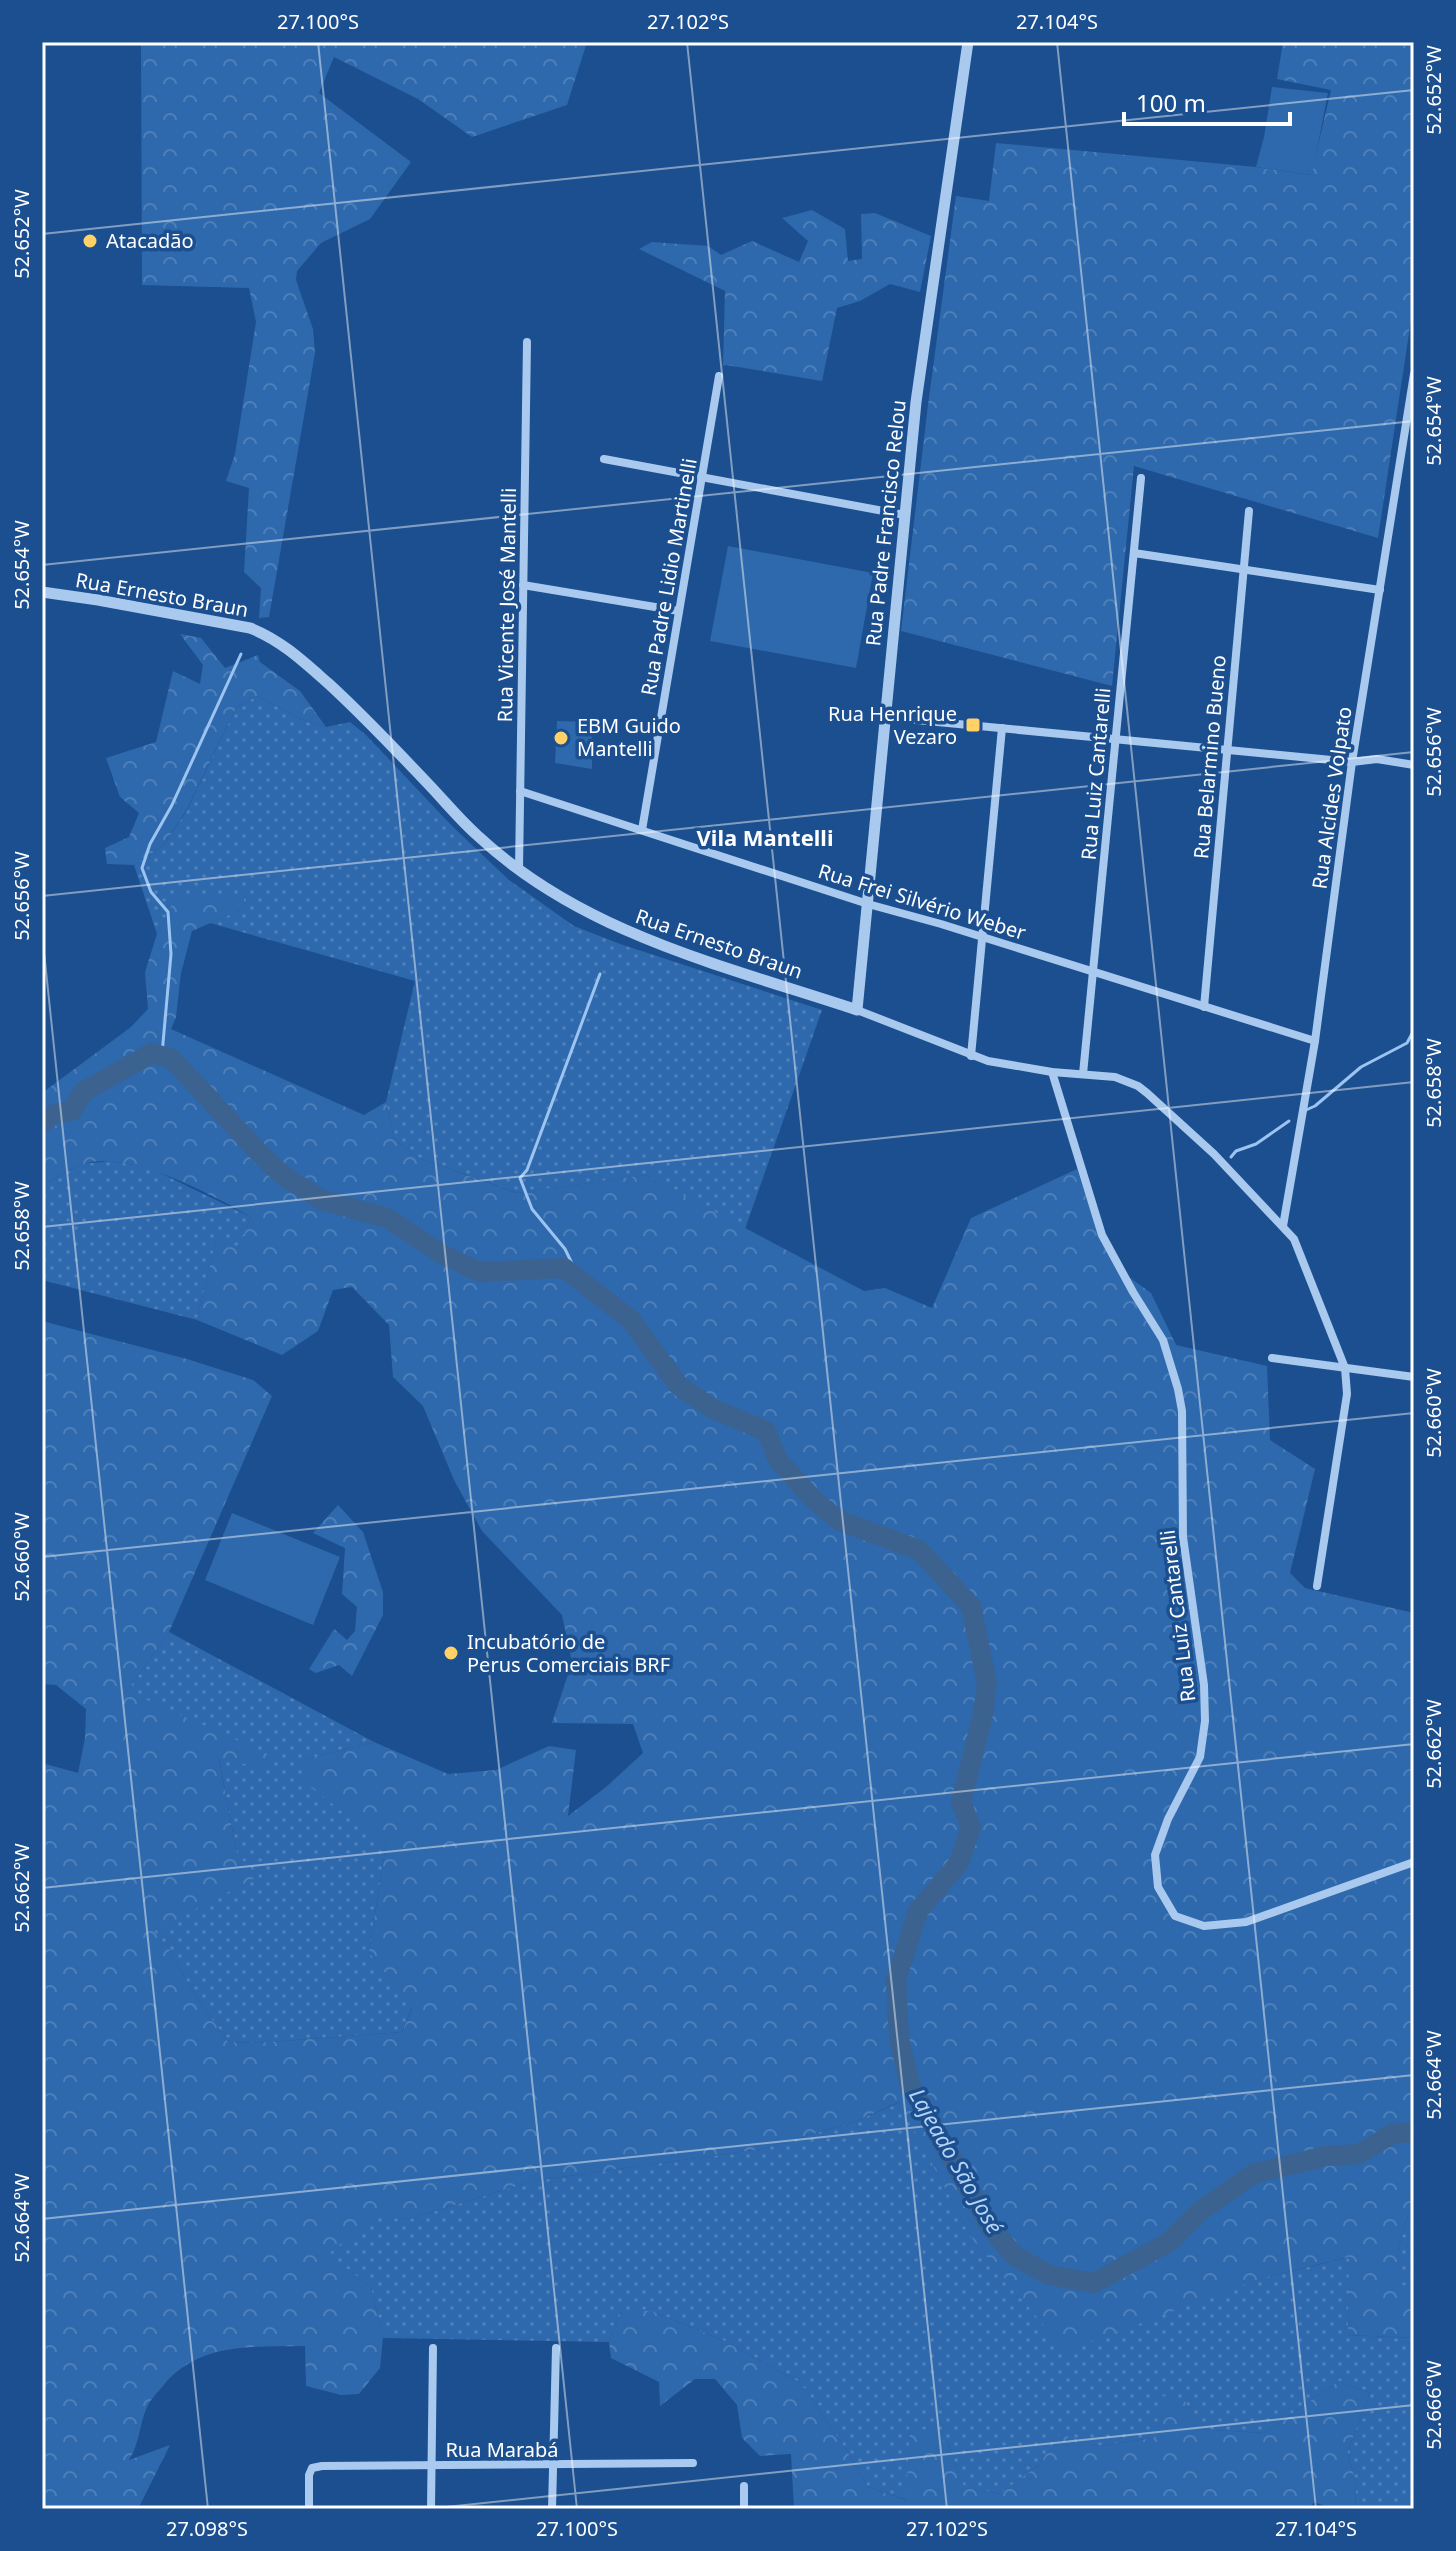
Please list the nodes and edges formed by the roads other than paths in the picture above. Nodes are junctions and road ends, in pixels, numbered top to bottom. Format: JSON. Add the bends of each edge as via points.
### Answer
{"nodes":[{"id":1,"x":968,"y":42,"type":"edge"},
{"id":2,"x":527,"y":342,"type":"dead end"},
{"id":3,"x":1414,"y":374,"type":"edge"},
{"id":4,"x":719,"y":376,"type":"dead end"},
{"id":5,"x":1411,"y":415,"type":"edge"},
{"id":6,"x":604,"y":459,"type":"dead end"},
{"id":7,"x":702,"y":477,"type":"junction"},
{"id":8,"x":1141,"y":478,"type":"dead end"},
{"id":9,"x":1249,"y":511,"type":"dead end"},
{"id":10,"x":905,"y":515,"type":"junction"},
{"id":11,"x":1134,"y":553,"type":"junction"},
{"id":12,"x":1244,"y":569,"type":"junction"},
{"id":13,"x":523,"y":585,"type":"junction"},
{"id":14,"x":1380,"y":590,"type":"junction"},
{"id":15,"x":42,"y":592,"type":"edge"},
{"id":16,"x":679,"y":611,"type":"junction"},
{"id":17,"x":885,"y":717,"type":"junction"},
{"id":18,"x":1002,"y":728,"type":"junction"},
{"id":19,"x":1116,"y":739,"type":"junction"},
{"id":20,"x":1227,"y":749,"type":"junction"},
{"id":21,"x":1352,"y":762,"type":"junction"},
{"id":22,"x":1414,"y":765,"type":"edge"},
{"id":23,"x":520,"y":791,"type":"junction"},
{"id":24,"x":642,"y":830,"type":"junction"},
{"id":25,"x":519,"y":869,"type":"junction"},
{"id":26,"x":868,"y":904,"type":"junction"},
{"id":27,"x":982,"y":937,"type":"junction"},
{"id":28,"x":1093,"y":972,"type":"junction"},
{"id":29,"x":1204,"y":1007,"type":"junction"},
{"id":30,"x":857,"y":1010,"type":"junction"},
{"id":31,"x":1315,"y":1041,"type":"junction"},
{"id":32,"x":971,"y":1056,"type":"junction"},
{"id":33,"x":1052,"y":1072,"type":"junction"},
{"id":34,"x":1083,"y":1074,"type":"junction"},
{"id":35,"x":1283,"y":1226,"type":"junction"},
{"id":36,"x":1272,"y":1358,"type":"dead end"},
{"id":37,"x":1345,"y":1368,"type":"junction"},
{"id":38,"x":1414,"y":1377,"type":"edge"},
{"id":39,"x":1317,"y":1586,"type":"dead end"},
{"id":40,"x":1414,"y":1862,"type":"edge"},
{"id":41,"x":433,"y":2348,"type":"dead end"},
{"id":42,"x":556,"y":2348,"type":"dead end"},
{"id":43,"x":693,"y":2463,"type":"dead end"},
{"id":44,"x":553,"y":2465,"type":"junction"},
{"id":45,"x":432,"y":2466,"type":"junction"},
{"id":46,"x":744,"y":2486,"type":"dead end"},
{"id":47,"x":309,"y":2509,"type":"edge"},
{"id":48,"x":431,"y":2509,"type":"edge"},
{"id":49,"x":552,"y":2509,"type":"edge"},
{"id":50,"x":744,"y":2509,"type":"edge"}],
"edges":[{"from":1,"to":10,"type":"street","name":"Rua Padre Francisco Relou","via":[[916,402]]},
{"from":2,"to":13,"type":"street","name":"Rua Vicente José Mantelli"},
{"from":3,"to":5,"type":"street","name":"Rua Alcides Volpato"},
{"from":4,"to":7,"type":"street","name":"Rua Padre Lidio Martinelli"},
{"from":5,"to":14,"type":"street","name":"Rua Alcides Volpato"},
{"from":6,"to":7,"type":"street"},
{"from":7,"to":10,"type":"street"},
{"from":7,"to":16,"type":"street","name":"Rua Padre Lidio Martinelli"},
{"from":8,"to":11,"type":"street","name":"Rua Luiz Cantarelli"},
{"from":9,"to":12,"type":"street","name":"Rua Belarmino Bueno"},
{"from":10,"to":17,"type":"street","name":"Rua Padre Francisco Relou"},
{"from":11,"to":12,"type":"street"},
{"from":11,"to":19,"type":"street","name":"Rua Luiz Cantarelli"},
{"from":12,"to":14,"type":"street"},
{"from":12,"to":20,"type":"street","name":"Rua Belarmino Bueno"},
{"from":13,"to":16,"type":"street"},
{"from":13,"to":23,"type":"street","name":"Rua Vicente José Mantelli"},
{"from":14,"to":21,"type":"street","name":"Rua Alcides Volpato"},
{"from":15,"to":25,"type":"street","name":"Rua Ernesto Braun","via":[[250,628],[270,637],[365,717],[478,836]]},
{"from":16,"to":24,"type":"street","name":"Rua Padre Lidio Martinelli"},
{"from":17,"to":18,"type":"street"},
{"from":17,"to":26,"type":"street","name":"Rua Padre Francisco Relou"},
{"from":18,"to":19,"type":"street"},
{"from":18,"to":27,"type":"street"},
{"from":19,"to":20,"type":"street"},
{"from":19,"to":28,"type":"street","name":"Rua Luiz Cantarelli"},
{"from":20,"to":21,"type":"street"},
{"from":20,"to":29,"type":"street","name":"Rua Belarmino Bueno"},
{"from":21,"to":22,"type":"street","via":[[1377,759]]},
{"from":21,"to":31,"type":"street","name":"Rua Alcides Volpato"},
{"from":23,"to":24,"type":"street","name":"Rua Frei Silvério Weber"},
{"from":23,"to":25,"type":"street","name":"Rua Vicente José Mantelli"},
{"from":24,"to":26,"type":"street","name":"Rua Frei Silvério Weber"},
{"from":25,"to":30,"type":"street","name":"Rua Ernesto Braun","via":[[566,901],[659,946]]},
{"from":26,"to":27,"type":"street","name":"Rua Frei Silvério Weber"},
{"from":26,"to":30,"type":"street","name":"Rua Padre Francisco Relou"},
{"from":27,"to":28,"type":"street","name":"Rua Frei Silvério Weber"},
{"from":27,"to":32,"type":"street"},
{"from":28,"to":29,"type":"street","name":"Rua Frei Silvério Weber"},
{"from":28,"to":34,"type":"street","name":"Rua Luiz Cantarelli"},
{"from":29,"to":31,"type":"street","name":"Rua Frei Silvério Weber"},
{"from":30,"to":32,"type":"street","name":"Rua Ernesto Braun"},
{"from":31,"to":35,"type":"street","name":"Rua Alcides Volpato"},
{"from":32,"to":33,"type":"street","name":"Rua Ernesto Braun"},
{"from":33,"to":34,"type":"street","name":"Rua Ernesto Braun"},
{"from":33,"to":40,"type":"street","name":"Rua Luiz Cantarelli","via":[[1102,1235],[1163,1340],[1182,1411],[1183,1537],[1205,1721],[1200,1757],[1155,1855],[1158,1887],[1175,1916],[1204,1926],[1246,1922]]},
{"from":34,"to":35,"type":"street","name":"Rua Ernesto Braun","via":[[1138,1086]]},
{"from":35,"to":37,"type":"street","name":"Rua Ernesto Braun","via":[[1294,1239]]},
{"from":36,"to":37,"type":"street"},
{"from":37,"to":38,"type":"street"},
{"from":37,"to":39,"type":"street","via":[[1347,1394]]},
{"from":41,"to":45,"type":"street"},
{"from":42,"to":44,"type":"street"},
{"from":43,"to":44,"type":"street","name":"Rua Marabá"},
{"from":44,"to":45,"type":"street","name":"Rua Marabá"},
{"from":44,"to":49,"type":"street"},
{"from":45,"to":47,"type":"street","name":"Rua Marabá","via":[[312,2468]]},
{"from":45,"to":48,"type":"street"},
{"from":46,"to":50,"type":"street"}]}
